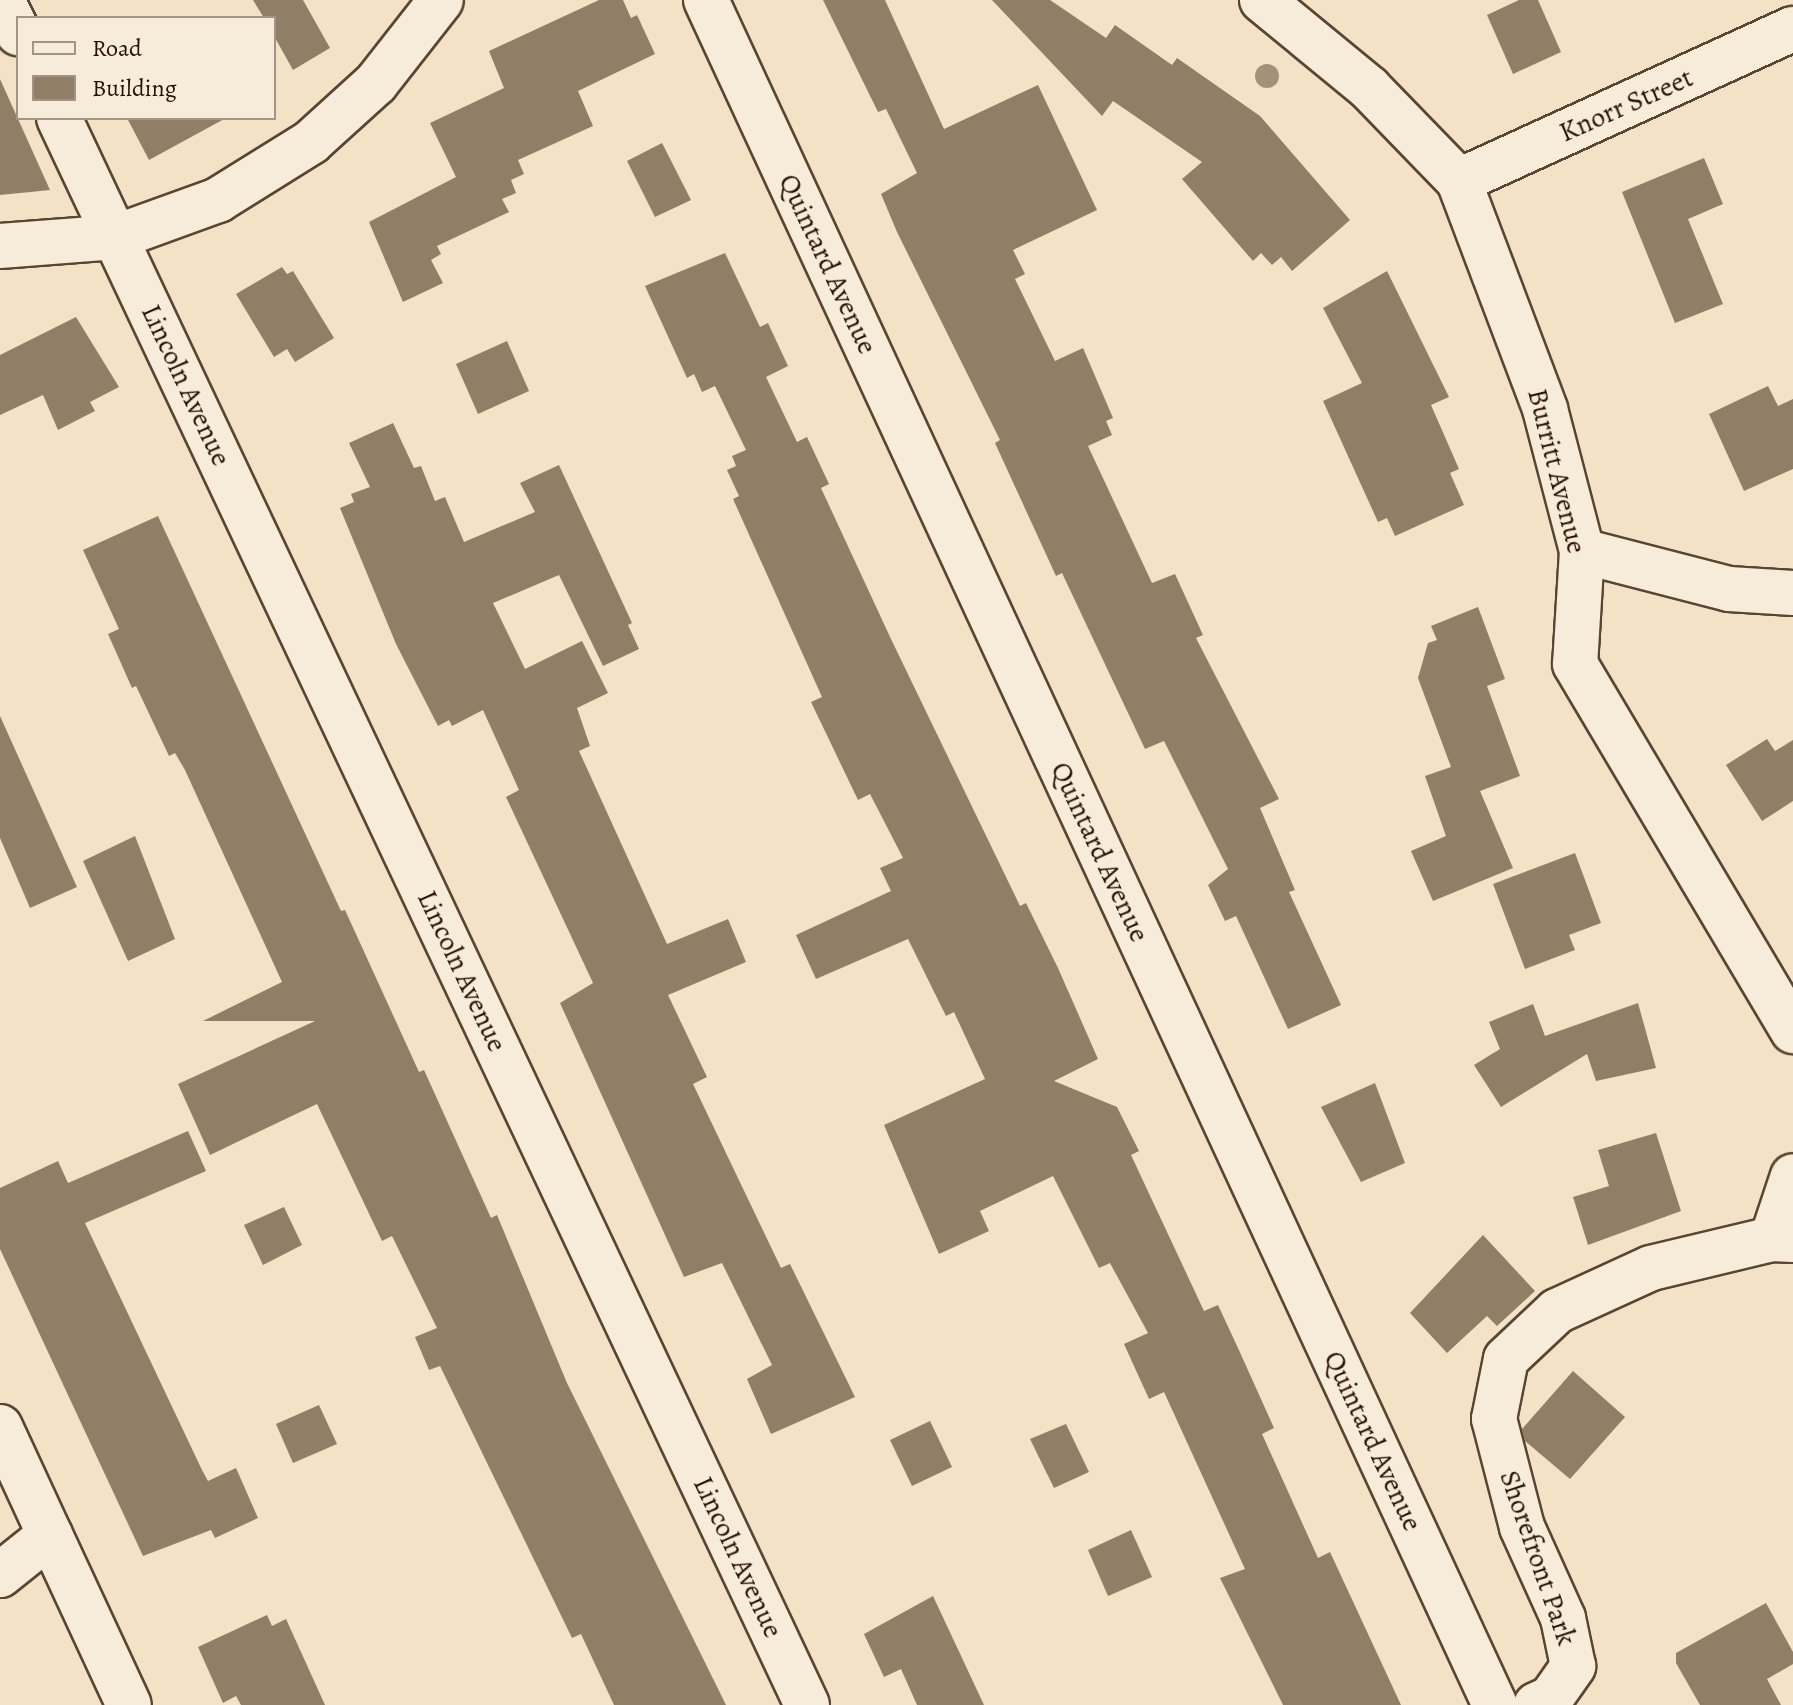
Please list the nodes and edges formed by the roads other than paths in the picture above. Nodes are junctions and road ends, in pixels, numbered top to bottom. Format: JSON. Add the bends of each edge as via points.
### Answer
{"nodes":[{"id":1,"x":2,"y":0,"type":"edge"},
{"id":2,"x":441,"y":0,"type":"edge"},
{"id":3,"x":706,"y":0,"type":"edge"},
{"id":4,"x":1262,"y":0,"type":"edge"},
{"id":5,"x":16,"y":29,"type":"edge"},
{"id":6,"x":1793,"y":29,"type":"edge"},
{"id":7,"x":60,"y":120,"type":"edge"},
{"id":8,"x":1459,"y":181,"type":"junction"},
{"id":9,"x":116,"y":237,"type":"junction"},
{"id":10,"x":0,"y":246,"type":"edge"},
{"id":11,"x":1582,"y":551,"type":"junction"},
{"id":12,"x":1793,"y":593,"type":"edge"},
{"id":13,"x":1793,"y":1031,"type":"edge"},
{"id":14,"x":1793,"y":1176,"type":"edge"},
{"id":15,"x":1782,"y":1240,"type":"edge"},
{"id":16,"x":0,"y":1427,"type":"edge"},
{"id":17,"x":50,"y":1535,"type":"junction"},
{"id":18,"x":0,"y":1575,"type":"edge"},
{"id":19,"x":129,"y":1705,"type":"edge"},
{"id":20,"x":807,"y":1705,"type":"edge"},
{"id":21,"x":1495,"y":1705,"type":"edge"},
{"id":22,"x":1536,"y":1705,"type":"edge"}],
"edges":[{"from":1,"to":5,"type":"street"},
{"from":2,"to":9,"type":"street","via":[[376,83],[311,142],[218,200]]},
{"from":3,"to":21,"type":"street","name":"Quintard Avenue"},
{"from":4,"to":8,"type":"street","name":"Burritt Avenue","via":[[1369,88]]},
{"from":6,"to":8,"type":"street","name":"Knorr Street"},
{"from":7,"to":9,"type":"street","name":"Lincoln Avenue"},
{"from":8,"to":11,"type":"street","name":"Burritt Avenue","via":[[1545,409]]},
{"from":9,"to":10,"type":"street"},
{"from":9,"to":20,"type":"street","name":"Lincoln Avenue"},
{"from":11,"to":12,"type":"street","via":[[1729,589]]},
{"from":11,"to":13,"type":"street","name":"Burritt Avenue","via":[[1575,664]]},
{"from":14,"to":15,"type":"street","name":"Shorefront Park"},
{"from":15,"to":22,"type":"street","name":"Shorefront Park","via":[[1651,1268],[1557,1311],[1506,1359],[1494,1419],[1522,1527],[1563,1618],[1573,1666],[1551,1698]]},
{"from":16,"to":17,"type":"street"},
{"from":17,"to":18,"type":"street"},
{"from":17,"to":19,"type":"street"}]}
